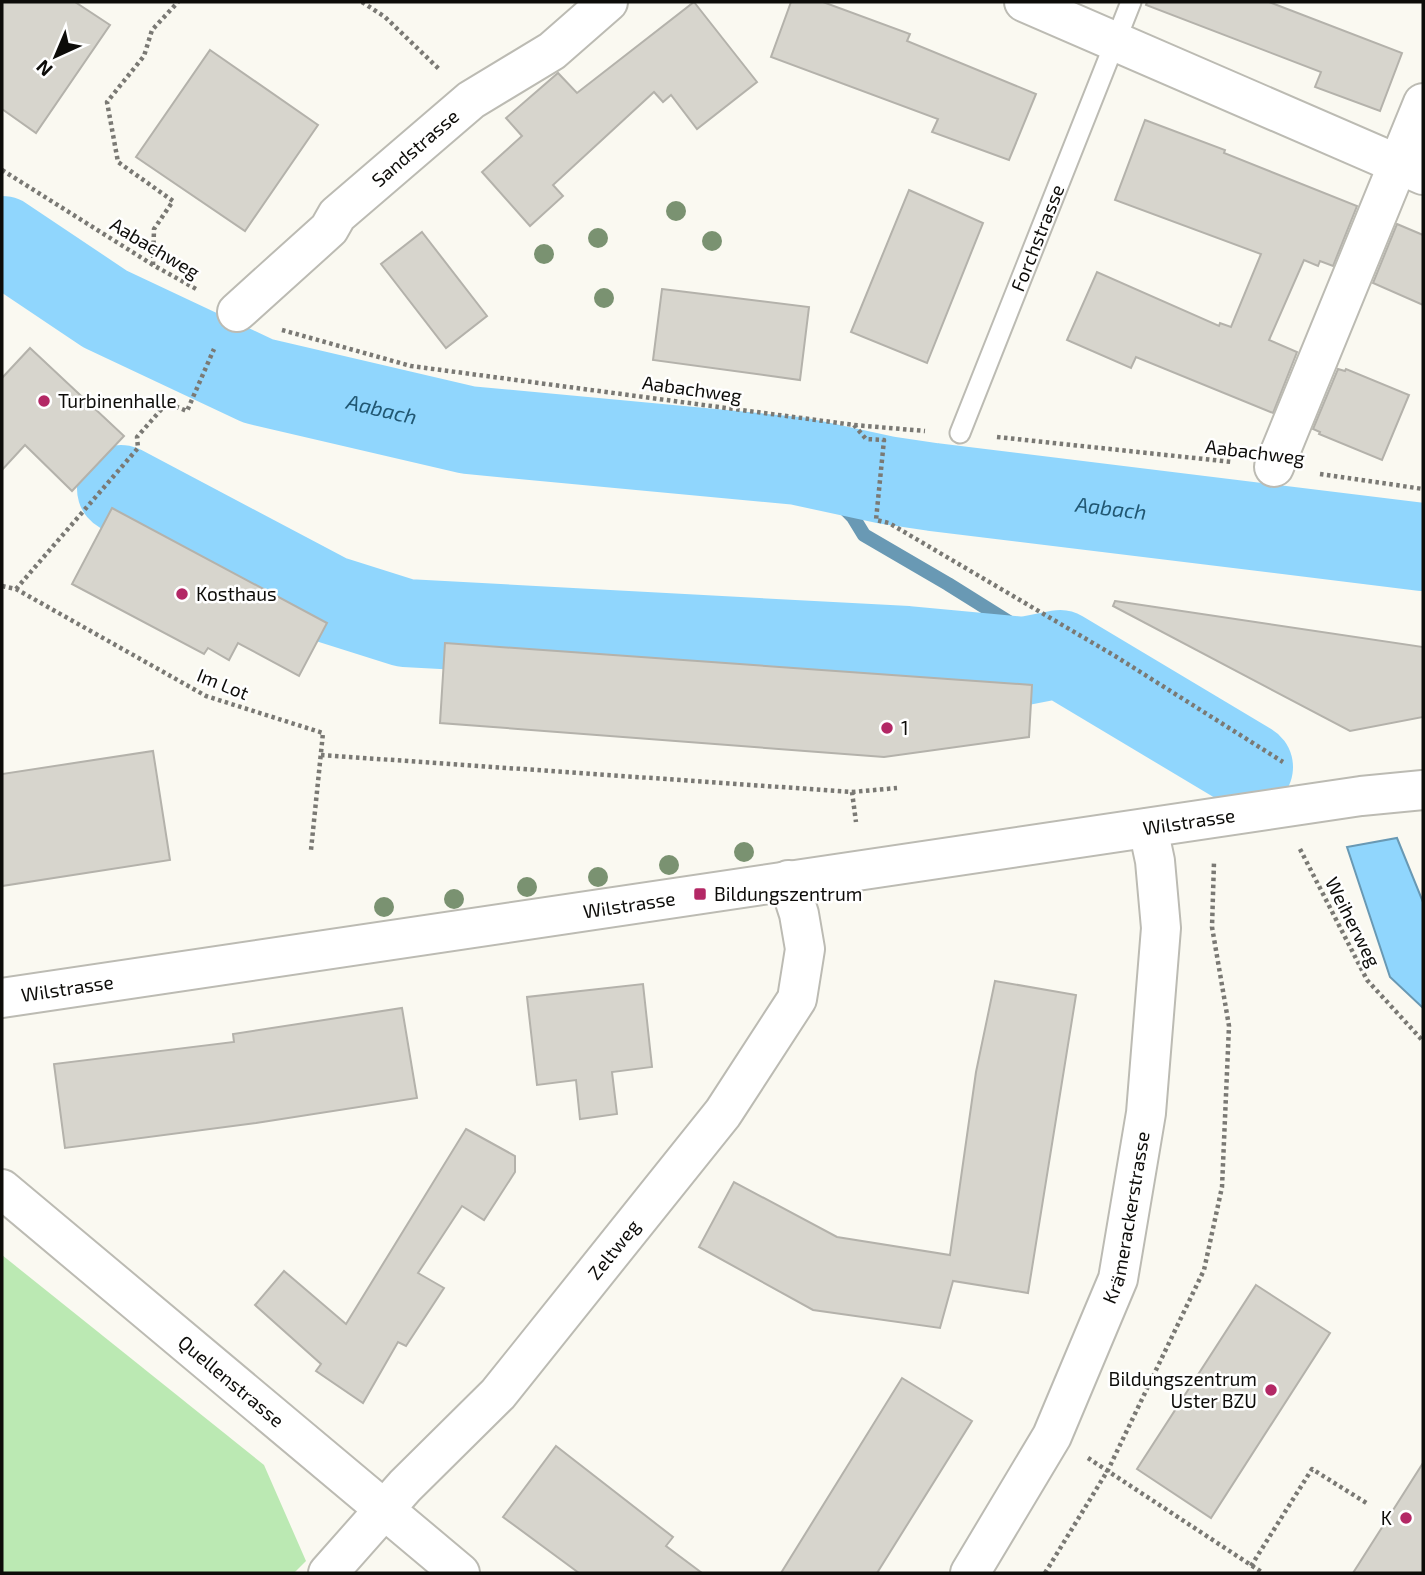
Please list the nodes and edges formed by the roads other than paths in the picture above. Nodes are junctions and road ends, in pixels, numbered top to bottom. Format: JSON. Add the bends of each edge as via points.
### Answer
{"nodes":[{"id":1,"x":608,"y":2,"type":"edge"},
{"id":2,"x":1024,"y":2,"type":"edge"},
{"id":3,"x":1131,"y":2,"type":"edge"},
{"id":4,"x":1115,"y":42,"type":"junction"},
{"id":5,"x":1423,"y":103,"type":"edge"},
{"id":6,"x":1411,"y":170,"type":"edge"},
{"id":7,"x":237,"y":312,"type":"road end"},
{"id":8,"x":960,"y":433,"type":"road end"},
{"id":9,"x":1274,"y":467,"type":"road end"},
{"id":10,"x":1423,"y":790,"type":"edge"},
{"id":11,"x":1148,"y":828,"type":"junction"},
{"id":12,"x":788,"y":880,"type":"junction"},
{"id":13,"x":2,"y":998,"type":"edge"},
{"id":14,"x":2,"y":1189,"type":"edge"},
{"id":15,"x":385,"y":1509,"type":"junction"},
{"id":16,"x":328,"y":1573,"type":"edge"},
{"id":17,"x":460,"y":1573,"type":"edge"},
{"id":18,"x":970,"y":1573,"type":"edge"}],
"edges":[{"from":1,"to":7,"type":"street","name":"Sandstrasse","via":[[552,51],[471,100],[337,215],[329,229]]},
{"from":2,"to":4,"type":"street"},
{"from":3,"to":4,"type":"lane","name":"Forchstrasse"},
{"from":4,"to":6,"type":"street"},
{"from":4,"to":8,"type":"lane","name":"Forchstrasse"},
{"from":5,"to":6,"type":"street"},
{"from":6,"to":9,"type":"street"},
{"from":10,"to":11,"type":"street","name":"Wilstrasse"},
{"from":11,"to":12,"type":"street","name":"Wilstrasse"},
{"from":11,"to":18,"type":"street","name":"Krämerackerstrasse","via":[[1161,928],[1144,1126],[1118,1279],[1052,1436]]},
{"from":12,"to":13,"type":"street","name":"Wilstrasse"},
{"from":12,"to":15,"type":"street","name":"Zeltweg","via":[[804,949],[797,999],[723,1114],[498,1394]]},
{"from":14,"to":15,"type":"street","name":"Quellenstrasse"},
{"from":15,"to":16,"type":"street","name":"Zeltweg"},
{"from":15,"to":17,"type":"street","name":"Quellenstrasse"}]}
